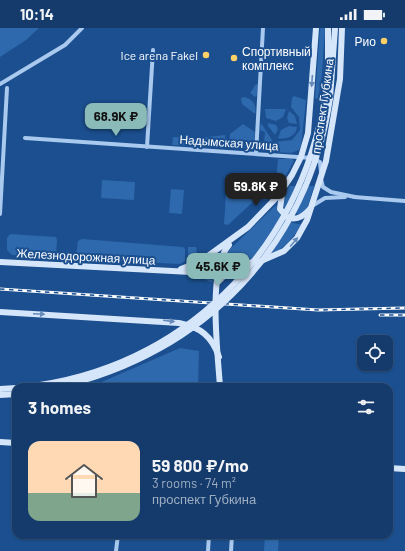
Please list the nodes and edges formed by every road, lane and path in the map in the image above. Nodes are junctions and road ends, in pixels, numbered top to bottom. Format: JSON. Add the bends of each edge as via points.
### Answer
{"nodes":[{"id":1,"x":82,"y":28,"type":"edge"},
{"id":2,"x":263,"y":28,"type":"edge"},
{"id":3,"x":316,"y":28,"type":"edge"},
{"id":4,"x":328,"y":28,"type":"edge"},
{"id":5,"x":335,"y":28,"type":"edge"},
{"id":6,"x":342,"y":28,"type":"edge"},
{"id":7,"x":153,"y":50,"type":"dead end"},
{"id":8,"x":0,"y":84,"type":"edge"},
{"id":9,"x":7,"y":88,"type":"dead end"},
{"id":10,"x":328,"y":97,"type":"junction"},
{"id":11,"x":25,"y":138,"type":"dead end"},
{"id":12,"x":147,"y":147,"type":"junction"},
{"id":13,"x":256,"y":154,"type":"junction"},
{"id":14,"x":301,"y":157,"type":"junction"},
{"id":15,"x":321,"y":177,"type":"junction"},
{"id":16,"x":284,"y":188,"type":"junction"},
{"id":17,"x":355,"y":197,"type":"junction"},
{"id":18,"x":405,"y":201,"type":"edge"},
{"id":19,"x":312,"y":206,"type":"junction"},
{"id":20,"x":0,"y":214,"type":"edge"},
{"id":21,"x":236,"y":236,"type":"junction"},
{"id":22,"x":261,"y":261,"type":"junction"},
{"id":23,"x":0,"y":262,"type":"edge"},
{"id":24,"x":218,"y":268,"type":"junction"},
{"id":25,"x":169,"y":271,"type":"junction"},
{"id":26,"x":217,"y":284,"type":"junction"},
{"id":27,"x":0,"y":312,"type":"edge"},
{"id":28,"x":219,"y":357,"type":"junction"},
{"id":29,"x":52,"y":383,"type":"edge"},
{"id":30,"x":73,"y":383,"type":"edge"},
{"id":31,"x":220,"y":383,"type":"edge"},
{"id":32,"x":12,"y":388,"type":"edge"},
{"id":33,"x":0,"y":389,"type":"edge"},
{"id":34,"x":12,"y":394,"type":"edge"},
{"id":35,"x":0,"y":395,"type":"edge"},
{"id":36,"x":0,"y":442,"type":"edge"},
{"id":37,"x":12,"y":443,"type":"edge"},
{"id":38,"x":393,"y":468,"type":"edge"},
{"id":39,"x":405,"y":469,"type":"edge"},
{"id":40,"x":118,"y":539,"type":"edge"},
{"id":41,"x":209,"y":539,"type":"edge"},
{"id":42,"x":232,"y":539,"type":"edge"},
{"id":43,"x":116,"y":551,"type":"edge"},
{"id":44,"x":208,"y":551,"type":"edge"},
{"id":45,"x":231,"y":551,"type":"edge"}],
"edges":[{"from":1,"to":8,"type":"street","via":[[64,45]]},
{"from":2,"to":13,"type":"street"},
{"from":3,"to":14,"type":"main road","name":"проспект Губкина","one_way":true,"via":[[309,125]]},
{"from":4,"to":10,"type":"main road"},
{"from":5,"to":10,"type":"main road","name":"проспект Губкина"},
{"from":6,"to":15,"type":"main road","name":"проспект Губкина","via":[[340,79]]},
{"from":7,"to":12,"type":"street"},
{"from":9,"to":20,"type":"street"},
{"from":10,"to":29,"type":"main road","bridge":true,"via":[[312,152],[286,214],[256,260],[218,300],[168,339],[128,360],[86,375]]},
{"from":10,"to":30,"type":"main road","bridge":true,"via":[[318,154],[298,202],[271,248],[236,290],[198,324],[156,352],[104,375]]},
{"from":11,"to":12,"type":"street","name":"Надымская улица"},
{"from":12,"to":13,"type":"street","name":"Надымская улица"},
{"from":13,"to":14,"type":"street","name":"Надымская улица"},
{"from":14,"to":15,"type":"street","name":"Надымская улица","via":[[315,158],[319,161]]},
{"from":14,"to":16,"type":"main road","name":"проспект Губкина"},
{"from":15,"to":17,"type":"street","via":[[324,189]]},
{"from":15,"to":19,"type":"main road","name":"проспект Губкина"},
{"from":16,"to":19,"type":"main road","via":[[280,204],[283,214],[294,219],[302,217]]},
{"from":16,"to":21,"type":"main road","name":"проспект Губкина","via":[[264,212]]},
{"from":17,"to":18,"type":"street"},
{"from":17,"to":19,"type":"street","via":[[328,197]]},
{"from":22,"to":19,"type":"main road","name":"проспект Губкина","one_way":true,"via":[[290,247],[301,232]]},
{"from":21,"to":24,"type":"main road","via":[[224,251]]},
{"from":21,"to":25,"type":"main road","via":[[195,265]]},
{"from":22,"to":24,"type":"main road","name":"проспект Губкина"},
{"from":22,"to":26,"type":"main road","via":[[226,274]]},
{"from":23,"to":25,"type":"main road","name":"Железнодорожная улица"},
{"from":24,"to":25,"type":"main road","name":"Железнодорожная улица","via":[[197,272]]},
{"from":24,"to":26,"type":"main road"},
{"from":26,"to":28,"type":"main road"},
{"from":27,"to":28,"type":"main road","one_way":true,"via":[[179,323],[194,327],[209,336]]},
{"from":28,"to":31,"type":"main road"},
{"from":32,"to":33,"type":"main road"},
{"from":34,"to":35,"type":"main road"},
{"from":36,"to":37,"type":"main road"},
{"from":38,"to":39,"type":"main road"},
{"from":40,"to":43,"type":"street"},
{"from":41,"to":44,"type":"street"},
{"from":42,"to":45,"type":"street"}]}
